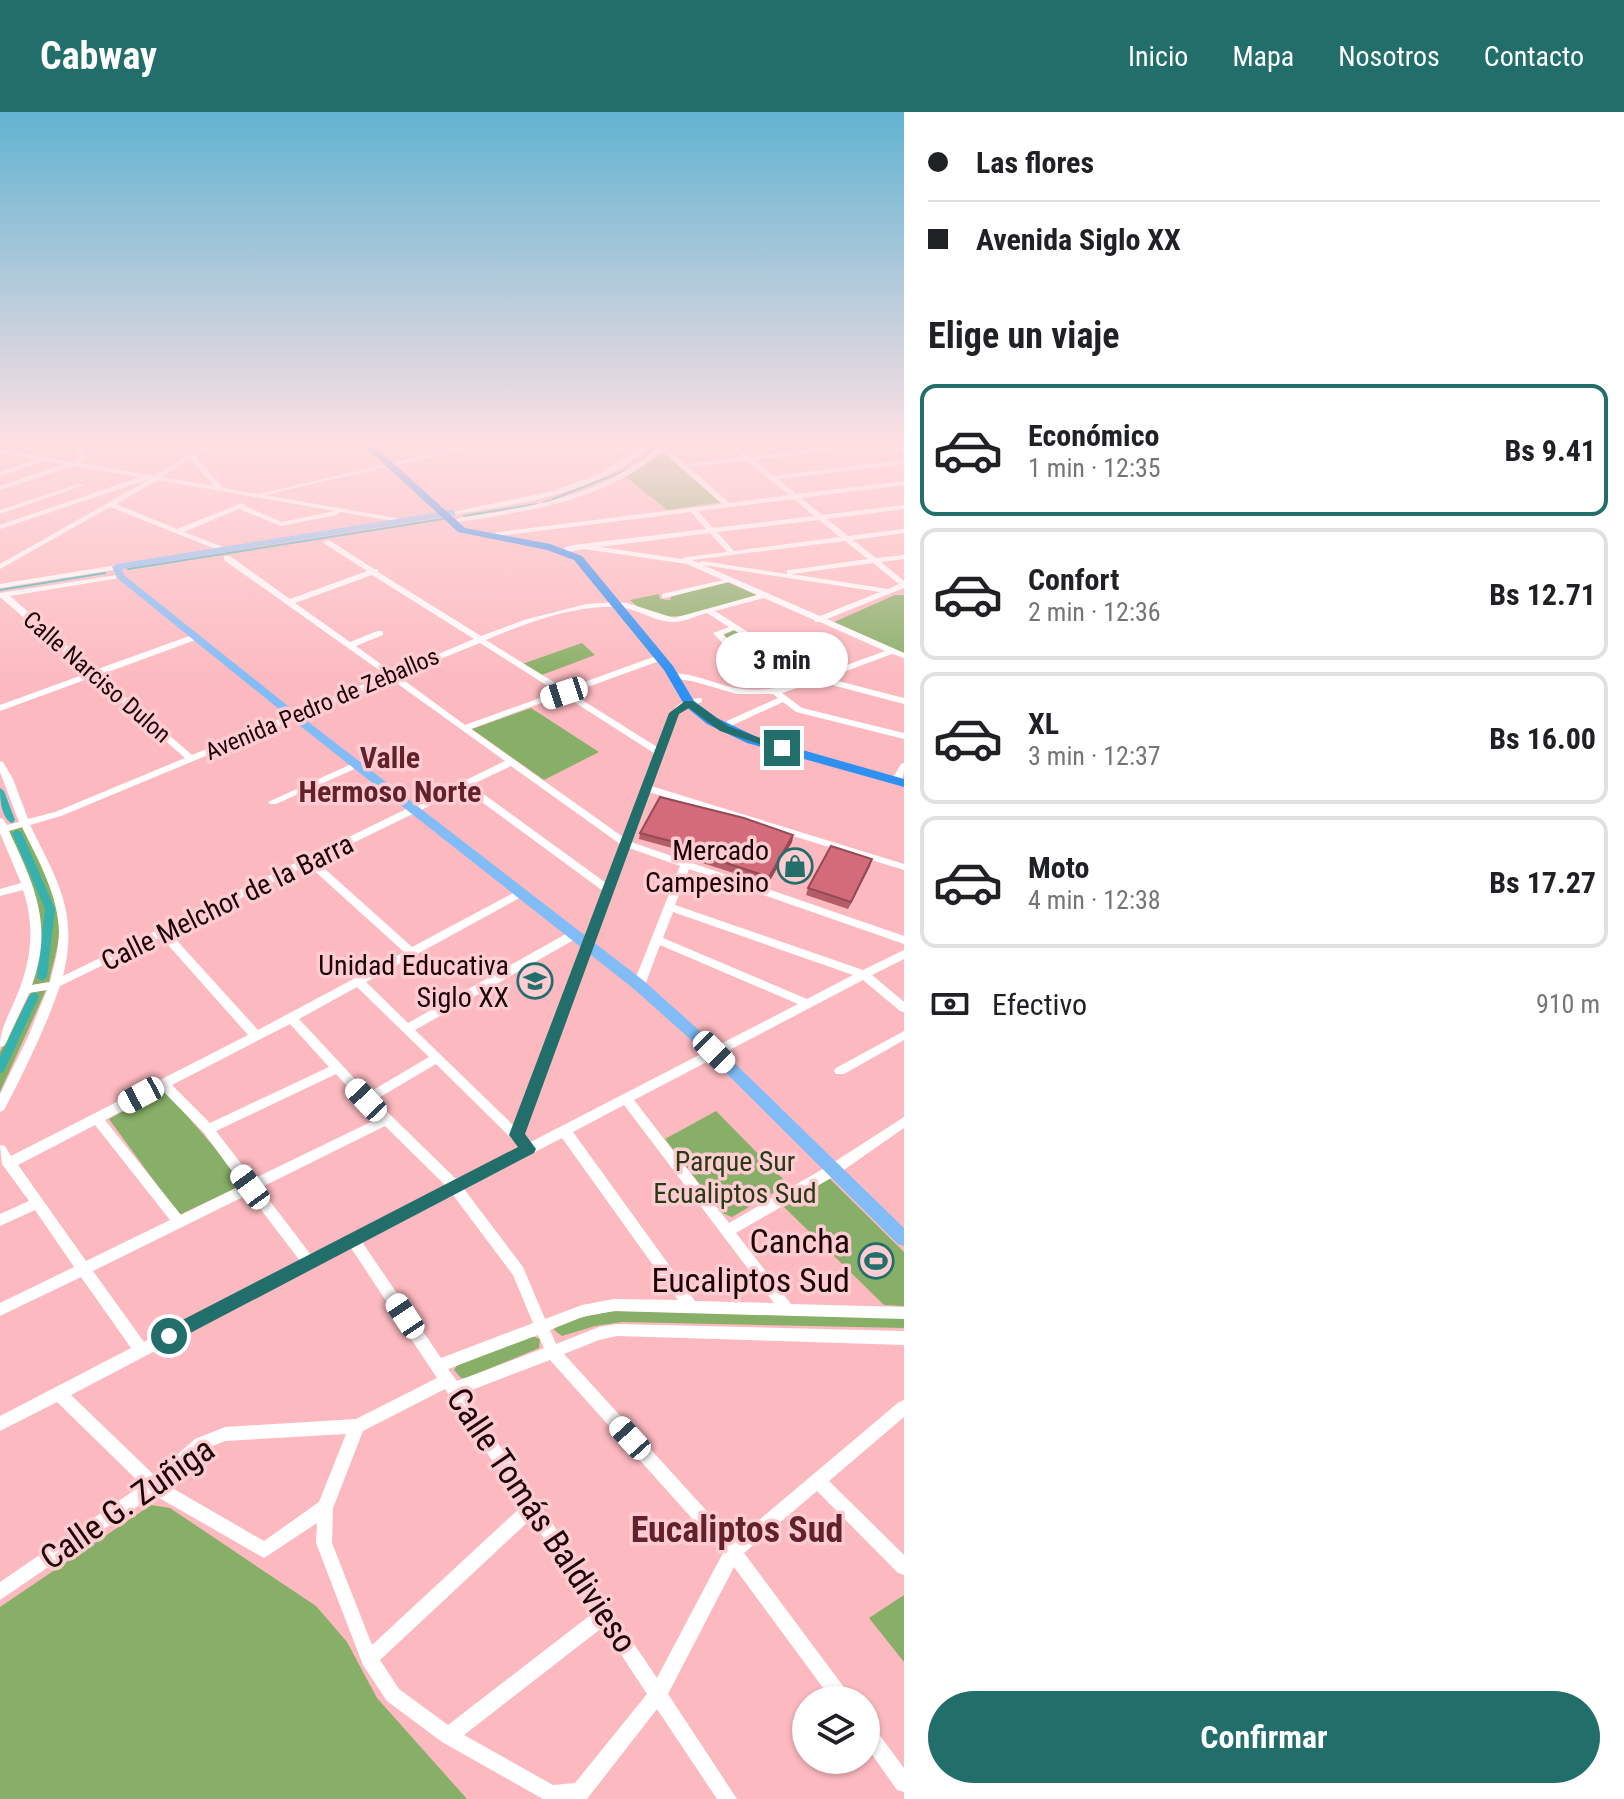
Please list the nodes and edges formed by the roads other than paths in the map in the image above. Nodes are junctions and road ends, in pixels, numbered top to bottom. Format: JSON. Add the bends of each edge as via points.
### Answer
{"nodes":[{"id":1,"x":79,"y":523,"type":"edge"},
{"id":2,"x":157,"y":523,"type":"edge"},
{"id":3,"x":199,"y":523,"type":"edge"},
{"id":4,"x":393,"y":523,"type":"edge"},
{"id":5,"x":423,"y":523,"type":"edge"},
{"id":6,"x":458,"y":523,"type":"edge"},
{"id":7,"x":461,"y":523,"type":"edge"},
{"id":8,"x":585,"y":523,"type":"edge"},
{"id":9,"x":705,"y":523,"type":"edge"},
{"id":10,"x":774,"y":523,"type":"edge"},
{"id":11,"x":828,"y":523,"type":"edge"},
{"id":12,"x":712,"y":530,"type":"junction"},
{"id":13,"x":179,"y":531,"type":"junction"},
{"id":14,"x":904,"y":531,"type":"edge"},
{"id":15,"x":497,"y":534,"type":"junction"},
{"id":16,"x":846,"y":539,"type":"junction"},
{"id":17,"x":326,"y":542,"type":"junction"},
{"id":18,"x":572,"y":548,"type":"junction"},
{"id":19,"x":732,"y":553,"type":"junction"},
{"id":20,"x":225,"y":554,"type":"junction"},
{"id":21,"x":904,"y":557,"type":"edge"},
{"id":22,"x":707,"y":560,"type":"junction"},
{"id":23,"x":684,"y":561,"type":"junction"},
{"id":24,"x":874,"y":561,"type":"junction"},
{"id":25,"x":0,"y":567,"type":"edge"},
{"id":26,"x":375,"y":571,"type":"junction"},
{"id":27,"x":118,"y":572,"type":"junction"},
{"id":28,"x":778,"y":574,"type":"junction"},
{"id":29,"x":730,"y":580,"type":"junction"},
{"id":30,"x":900,"y":588,"type":"edge"},
{"id":31,"x":1,"y":592,"type":"edge"},
{"id":32,"x":765,"y":595,"type":"junction"},
{"id":33,"x":665,"y":596,"type":"dead end"},
{"id":34,"x":290,"y":602,"type":"junction"},
{"id":35,"x":620,"y":605,"type":"junction"},
{"id":36,"x":709,"y":611,"type":"junction"},
{"id":37,"x":818,"y":620,"type":"junction"},
{"id":38,"x":733,"y":628,"type":"junction"},
{"id":39,"x":380,"y":633,"type":"dead end"},
{"id":40,"x":195,"y":637,"type":"junction"},
{"id":41,"x":482,"y":638,"type":"junction"},
{"id":42,"x":349,"y":646,"type":"junction"},
{"id":43,"x":892,"y":651,"type":"junction"},
{"id":44,"x":904,"y":656,"type":"edge"},
{"id":45,"x":659,"y":658,"type":"junction"},
{"id":46,"x":784,"y":658,"type":"junction"},
{"id":47,"x":93,"y":674,"type":"junction"},
{"id":48,"x":678,"y":675,"type":"junction"},
{"id":49,"x":392,"y":676,"type":"junction"},
{"id":50,"x":820,"y":678,"type":"junction"},
{"id":51,"x":564,"y":693,"type":"junction"},
{"id":52,"x":779,"y":695,"type":"junction"},
{"id":53,"x":904,"y":701,"type":"edge"},
{"id":54,"x":694,"y":702,"type":"junction"},
{"id":55,"x":0,"y":708,"type":"edge"},
{"id":56,"x":294,"y":716,"type":"junction"},
{"id":57,"x":730,"y":723,"type":"junction"},
{"id":58,"x":467,"y":727,"type":"junction"},
{"id":59,"x":904,"y":736,"type":"edge"},
{"id":60,"x":660,"y":753,"type":"junction"},
{"id":61,"x":191,"y":759,"type":"junction"},
{"id":62,"x":511,"y":762,"type":"junction"},
{"id":63,"x":0,"y":764,"type":"edge"},
{"id":64,"x":356,"y":765,"type":"junction"},
{"id":65,"x":902,"y":776,"type":"edge"},
{"id":66,"x":465,"y":785,"type":"junction"},
{"id":67,"x":647,"y":788,"type":"junction"},
{"id":68,"x":273,"y":802,"type":"dead end"},
{"id":69,"x":414,"y":811,"type":"junction"},
{"id":70,"x":25,"y":823,"type":"junction"},
{"id":71,"x":1,"y":827,"type":"edge"},
{"id":72,"x":625,"y":843,"type":"junction"},
{"id":73,"x":311,"y":862,"type":"junction"},
{"id":74,"x":685,"y":866,"type":"junction"},
{"id":75,"x":904,"y":867,"type":"edge"},
{"id":76,"x":27,"y":885,"type":"junction"},
{"id":77,"x":609,"y":890,"type":"junction"},
{"id":78,"x":0,"y":893,"type":"edge"},
{"id":79,"x":521,"y":893,"type":"junction"},
{"id":80,"x":669,"y":907,"type":"junction"},
{"id":81,"x":164,"y":933,"type":"junction"},
{"id":82,"x":582,"y":939,"type":"junction"},
{"id":83,"x":658,"y":940,"type":"junction"},
{"id":84,"x":904,"y":940,"type":"edge"},
{"id":85,"x":411,"y":952,"type":"junction"},
{"id":86,"x":904,"y":954,"type":"edge"},
{"id":87,"x":864,"y":975,"type":"junction"},
{"id":88,"x":358,"y":981,"type":"junction"},
{"id":89,"x":53,"y":985,"type":"junction"},
{"id":90,"x":639,"y":985,"type":"junction"},
{"id":91,"x":26,"y":990,"type":"junction"},
{"id":92,"x":808,"y":1004,"type":"junction"},
{"id":93,"x":904,"y":1008,"type":"edge"},
{"id":94,"x":291,"y":1018,"type":"junction"},
{"id":95,"x":407,"y":1029,"type":"junction"},
{"id":96,"x":904,"y":1035,"type":"edge"},
{"id":97,"x":256,"y":1036,"type":"junction"},
{"id":98,"x":1,"y":1039,"type":"edge"},
{"id":99,"x":714,"y":1052,"type":"junction"},
{"id":100,"x":437,"y":1058,"type":"junction"},
{"id":101,"x":337,"y":1068,"type":"junction"},
{"id":102,"x":840,"y":1071,"type":"dead end"},
{"id":103,"x":163,"y":1083,"type":"junction"},
{"id":104,"x":366,"y":1100,"type":"junction"},
{"id":105,"x":627,"y":1100,"type":"junction"},
{"id":106,"x":0,"y":1107,"type":"edge"},
{"id":107,"x":97,"y":1118,"type":"junction"},
{"id":108,"x":386,"y":1120,"type":"junction"},
{"id":109,"x":904,"y":1122,"type":"edge"},
{"id":110,"x":208,"y":1129,"type":"junction"},
{"id":111,"x":564,"y":1130,"type":"junction"},
{"id":112,"x":517,"y":1135,"type":"junction"},
{"id":113,"x":529,"y":1149,"type":"junction"},
{"id":114,"x":0,"y":1150,"type":"edge"},
{"id":115,"x":8,"y":1164,"type":"junction"},
{"id":116,"x":833,"y":1170,"type":"junction"},
{"id":117,"x":250,"y":1187,"type":"junction"},
{"id":118,"x":455,"y":1187,"type":"junction"},
{"id":119,"x":36,"y":1204,"type":"junction"},
{"id":120,"x":0,"y":1220,"type":"edge"},
{"id":121,"x":179,"y":1222,"type":"junction"},
{"id":122,"x":729,"y":1230,"type":"junction"},
{"id":123,"x":904,"y":1239,"type":"edge"},
{"id":124,"x":354,"y":1241,"type":"junction"},
{"id":125,"x":309,"y":1263,"type":"junction"},
{"id":126,"x":83,"y":1270,"type":"junction"},
{"id":127,"x":690,"y":1306,"type":"junction"},
{"id":128,"x":787,"y":1309,"type":"junction"},
{"id":129,"x":0,"y":1310,"type":"edge"},
{"id":130,"x":904,"y":1313,"type":"edge"},
{"id":131,"x":540,"y":1326,"type":"junction"},
{"id":132,"x":904,"y":1338,"type":"edge"},
{"id":133,"x":141,"y":1350,"type":"junction"},
{"id":134,"x":553,"y":1353,"type":"junction"},
{"id":135,"x":448,"y":1378,"type":"junction"},
{"id":136,"x":58,"y":1393,"type":"junction"},
{"id":137,"x":904,"y":1407,"type":"edge"},
{"id":138,"x":0,"y":1424,"type":"edge"},
{"id":139,"x":357,"y":1426,"type":"junction"},
{"id":140,"x":818,"y":1481,"type":"junction"},
{"id":141,"x":154,"y":1486,"type":"junction"},
{"id":142,"x":533,"y":1507,"type":"junction"},
{"id":143,"x":325,"y":1508,"type":"junction"},
{"id":144,"x":733,"y":1552,"type":"junction"},
{"id":145,"x":904,"y":1567,"type":"edge"},
{"id":146,"x":0,"y":1592,"type":"edge"},
{"id":147,"x":605,"y":1614,"type":"junction"},
{"id":148,"x":369,"y":1659,"type":"junction"},
{"id":149,"x":833,"y":1686,"type":"edge"},
{"id":150,"x":658,"y":1694,"type":"junction"},
{"id":151,"x":448,"y":1736,"type":"junction"},
{"id":152,"x":880,"y":1750,"type":"edge"},
{"id":153,"x":904,"y":1783,"type":"edge"},
{"id":154,"x":728,"y":1799,"type":"edge"}],
"edges":[{"from":1,"to":25,"type":"street"},
{"from":2,"to":13,"type":"street"},
{"from":3,"to":13,"type":"street"},
{"from":4,"to":20,"type":"main road"},
{"from":5,"to":17,"type":"main road"},
{"from":6,"to":18,"type":"highway","via":[[470,533]]},
{"from":7,"to":15,"type":"highway"},
{"from":8,"to":15,"type":"street"},
{"from":9,"to":12,"type":"street"},
{"from":10,"to":12,"type":"street"},
{"from":11,"to":16,"type":"street"},
{"from":12,"to":18,"type":"street"},
{"from":12,"to":19,"type":"street"},
{"from":13,"to":20,"type":"street"},
{"from":14,"to":16,"type":"street"},
{"from":15,"to":18,"type":"highway"},
{"from":16,"to":19,"type":"street"},
{"from":16,"to":24,"type":"street"},
{"from":17,"to":20,"type":"main road"},
{"from":17,"to":26,"type":"street"},
{"from":18,"to":23,"type":"street"},
{"from":18,"to":35,"type":"highway","via":[[592,562]]},
{"from":19,"to":22,"type":"street"},
{"from":20,"to":27,"type":"main road"},
{"from":20,"to":34,"type":"street"},
{"from":21,"to":24,"type":"street"},
{"from":22,"to":23,"type":"street"},
{"from":22,"to":28,"type":"street"},
{"from":23,"to":29,"type":"street"},
{"from":24,"to":28,"type":"street"},
{"from":24,"to":30,"type":"street"},
{"from":26,"to":34,"type":"street"},
{"from":26,"to":41,"type":"street"},
{"from":27,"to":31,"type":"street"},
{"from":27,"to":40,"type":"main road"},
{"from":28,"to":30,"type":"street"},
{"from":29,"to":32,"type":"street"},
{"from":29,"to":33,"type":"street"},
{"from":30,"to":37,"type":"street"},
{"from":31,"to":47,"type":"street","name":"Calle Narciso Dulon"},
{"from":32,"to":36,"type":"street"},
{"from":32,"to":37,"type":"street"},
{"from":34,"to":42,"type":"street"},
{"from":35,"to":36,"type":"street","via":[[666,620]]},
{"from":35,"to":41,"type":"street","name":"Avenida Pedro de Zeballos","via":[[531,620]]},
{"from":35,"to":45,"type":"highway"},
{"from":35,"to":48,"type":"highway"},
{"from":36,"to":38,"type":"street"},
{"from":37,"to":43,"type":"street"},
{"from":38,"to":46,"type":"street"},
{"from":38,"to":46,"type":"street","via":[[717,633],[753,665]]},
{"from":39,"to":42,"type":"street"},
{"from":40,"to":47,"type":"street"},
{"from":40,"to":56,"type":"main road"},
{"from":41,"to":49,"type":"street","name":"Avenida Pedro de Zeballos"},
{"from":41,"to":51,"type":"street"},
{"from":42,"to":49,"type":"street"},
{"from":43,"to":44,"type":"street"},
{"from":43,"to":50,"type":"street"},
{"from":45,"to":48,"type":"highway"},
{"from":45,"to":51,"type":"street"},
{"from":46,"to":50,"type":"street"},
{"from":47,"to":55,"type":"street"},
{"from":47,"to":61,"type":"street","name":"Calle Narciso Dulon"},
{"from":48,"to":52,"type":"street","via":[[728,690]]},
{"from":48,"to":54,"type":"highway"},
{"from":49,"to":56,"type":"street","name":"Avenida Pedro de Zeballos"},
{"from":49,"to":58,"type":"street"},
{"from":50,"to":52,"type":"street"},
{"from":50,"to":53,"type":"street"},
{"from":51,"to":58,"type":"street"},
{"from":51,"to":60,"type":"street"},
{"from":52,"to":57,"type":"street"},
{"from":52,"to":59,"type":"street","via":[[799,710]]},
{"from":54,"to":57,"type":"highway"},
{"from":54,"to":60,"type":"street","via":[[674,713]]},
{"from":54,"to":65,"type":"highway","via":[[712,721],[737,734]]},
{"from":56,"to":61,"type":"street","name":"Avenida Pedro de Zeballos"},
{"from":56,"to":64,"type":"main road"},
{"from":57,"to":65,"type":"highway"},
{"from":58,"to":62,"type":"street"},
{"from":60,"to":67,"type":"street"},
{"from":61,"to":70,"type":"street","name":"Avenida Pedro de Zeballos"},
{"from":62,"to":66,"type":"street","name":"Calle Melchor de la Barra"},
{"from":62,"to":72,"type":"street"},
{"from":63,"to":70,"type":"street"},
{"from":64,"to":68,"type":"street"},
{"from":64,"to":69,"type":"main road"},
{"from":66,"to":69,"type":"street","name":"Calle Melchor de la Barra"},
{"from":66,"to":77,"type":"street"},
{"from":67,"to":72,"type":"street"},
{"from":67,"to":75,"type":"street"},
{"from":69,"to":73,"type":"street","name":"Calle Melchor de la Barra"},
{"from":69,"to":79,"type":"main road"},
{"from":70,"to":71,"type":"street","name":"Avenida Pedro de Zeballos"},
{"from":70,"to":89,"type":"street","via":[[62,913],[63,941]]},
{"from":71,"to":76,"type":"street"},
{"from":72,"to":74,"type":"street"},
{"from":72,"to":77,"type":"street"},
{"from":73,"to":81,"type":"street","name":"Calle Melchor de la Barra"},
{"from":73,"to":85,"type":"street"},
{"from":74,"to":80,"type":"street"},
{"from":74,"to":84,"type":"street"},
{"from":76,"to":78,"type":"street"},
{"from":76,"to":91,"type":"street","via":[[36,920]]},
{"from":77,"to":82,"type":"street"},
{"from":79,"to":82,"type":"main road"},
{"from":79,"to":85,"type":"street"},
{"from":80,"to":83,"type":"street"},
{"from":80,"to":87,"type":"street"},
{"from":81,"to":89,"type":"street","name":"Calle Melchor de la Barra"},
{"from":81,"to":97,"type":"street"},
{"from":82,"to":90,"type":"main road"},
{"from":82,"to":95,"type":"street"},
{"from":82,"to":112,"type":"street"},
{"from":83,"to":90,"type":"street"},
{"from":83,"to":92,"type":"street"},
{"from":85,"to":88,"type":"street"},
{"from":86,"to":87,"type":"street"},
{"from":87,"to":92,"type":"street"},
{"from":87,"to":93,"type":"street"},
{"from":88,"to":94,"type":"street"},
{"from":88,"to":95,"type":"street"},
{"from":89,"to":91,"type":"street","name":"Calle Melchor de la Barra"},
{"from":89,"to":106,"type":"street"},
{"from":90,"to":99,"type":"main road"},
{"from":91,"to":98,"type":"street"},
{"from":92,"to":99,"type":"street"},
{"from":94,"to":97,"type":"street"},
{"from":94,"to":101,"type":"street"},
{"from":95,"to":100,"type":"street"},
{"from":96,"to":102,"type":"street"},
{"from":97,"to":103,"type":"street"},
{"from":99,"to":105,"type":"street"},
{"from":99,"to":116,"type":"main road"},
{"from":100,"to":104,"type":"street"},
{"from":100,"to":112,"type":"street"},
{"from":101,"to":104,"type":"street"},
{"from":101,"to":110,"type":"street"},
{"from":103,"to":107,"type":"street"},
{"from":103,"to":110,"type":"street"},
{"from":104,"to":108,"type":"street"},
{"from":105,"to":111,"type":"street"},
{"from":105,"to":122,"type":"street"},
{"from":107,"to":115,"type":"street"},
{"from":107,"to":121,"type":"street"},
{"from":108,"to":117,"type":"street"},
{"from":108,"to":118,"type":"street"},
{"from":109,"to":116,"type":"street"},
{"from":110,"to":117,"type":"street"},
{"from":111,"to":113,"type":"street"},
{"from":111,"to":127,"type":"street"},
{"from":112,"to":113,"type":"street"},
{"from":113,"to":118,"type":"street"},
{"from":114,"to":115,"type":"street"},
{"from":115,"to":119,"type":"street"},
{"from":116,"to":122,"type":"street"},
{"from":116,"to":123,"type":"main road"},
{"from":117,"to":121,"type":"street"},
{"from":117,"to":125,"type":"street"},
{"from":118,"to":124,"type":"street"},
{"from":118,"to":131,"type":"street","via":[[518,1271]]},
{"from":119,"to":120,"type":"street"},
{"from":119,"to":126,"type":"street"},
{"from":121,"to":126,"type":"street"},
{"from":122,"to":128,"type":"street"},
{"from":124,"to":125,"type":"street"},
{"from":124,"to":135,"type":"street","name":"Calle Tomás Baldivieso"},
{"from":125,"to":133,"type":"street"},
{"from":126,"to":129,"type":"street"},
{"from":126,"to":133,"type":"street"},
{"from":127,"to":128,"type":"street"},
{"from":127,"to":131,"type":"street","via":[[597,1307]]},
{"from":128,"to":130,"type":"street"},
{"from":131,"to":134,"type":"street"},
{"from":131,"to":135,"type":"street"},
{"from":132,"to":134,"type":"street","via":[[617,1330]]},
{"from":133,"to":136,"type":"street"},
{"from":134,"to":135,"type":"street"},
{"from":134,"to":144,"type":"street"},
{"from":135,"to":139,"type":"street"},
{"from":135,"to":142,"type":"street","name":"Calle Tomás Baldivieso"},
{"from":136,"to":138,"type":"street"},
{"from":136,"to":141,"type":"street"},
{"from":137,"to":140,"type":"street"},
{"from":139,"to":141,"type":"street","name":"Calle G. Zuñiga","via":[[225,1434],[200,1444]]},
{"from":139,"to":143,"type":"street"},
{"from":140,"to":144,"type":"street"},
{"from":140,"to":145,"type":"street"},
{"from":141,"to":143,"type":"street","via":[[264,1550]]},
{"from":141,"to":146,"type":"street","name":"Calle G. Zuñiga"},
{"from":142,"to":147,"type":"street","name":"Calle Tomás Baldivieso"},
{"from":142,"to":148,"type":"street"},
{"from":143,"to":148,"type":"street","via":[[324,1543]]},
{"from":144,"to":149,"type":"street"},
{"from":144,"to":150,"type":"street"},
{"from":147,"to":150,"type":"street","name":"Calle Tomás Baldivieso"},
{"from":147,"to":151,"type":"street"},
{"from":148,"to":151,"type":"street","via":[[393,1695]]},
{"from":150,"to":151,"type":"street","via":[[580,1792],[552,1794]]},
{"from":150,"to":154,"type":"street","name":"Calle Tomás Baldivieso"},
{"from":152,"to":153,"type":"street"}]}
